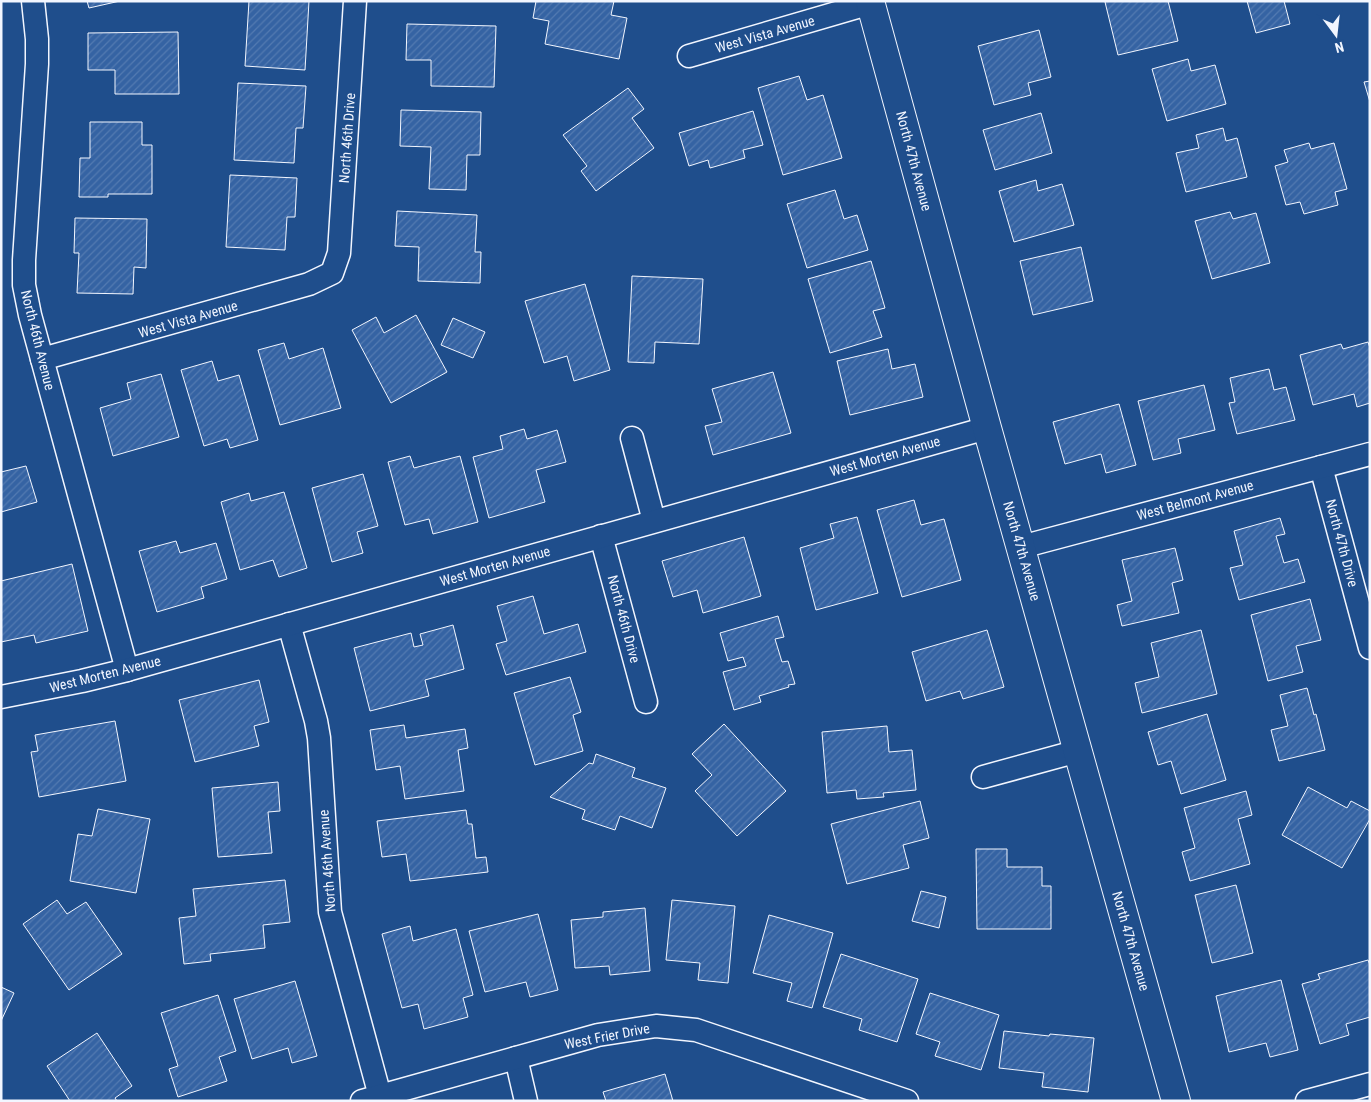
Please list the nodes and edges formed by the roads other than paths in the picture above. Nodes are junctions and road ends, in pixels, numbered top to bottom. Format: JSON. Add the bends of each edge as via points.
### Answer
{"nodes":[{"id":1,"x":32,"y":1,"type":"edge"},
{"id":2,"x":355,"y":1,"type":"edge"},
{"id":3,"x":871,"y":2,"type":"edge"},
{"id":4,"x":689,"y":56,"type":"dead end"},
{"id":5,"x":332,"y":273,"type":"joint"},
{"id":6,"x":42,"y":359,"type":"junction"},
{"id":7,"x":987,"y":428,"type":"junction"},
{"id":8,"x":632,"y":438,"type":"dead end"},
{"id":9,"x":1370,"y":454,"type":"edge"},
{"id":10,"x":1321,"y":467,"type":"junction"},
{"id":11,"x":654,"y":521,"type":"junction"},
{"id":12,"x":601,"y":536,"type":"junction"},
{"id":13,"x":1021,"y":548,"type":"junction"},
{"id":14,"x":289,"y":624,"type":"junction"},
{"id":15,"x":1370,"y":648,"type":"edge"},
{"id":16,"x":126,"y":670,"type":"junction"},
{"id":17,"x":1,"y":697,"type":"edge"},
{"id":18,"x":646,"y":702,"type":"dead end"},
{"id":19,"x":1078,"y":751,"type":"junction"},
{"id":20,"x":983,"y":777,"type":"dead end"},
{"id":21,"x":516,"y":1058,"type":"junction"},
{"id":22,"x":1370,"y":1084,"type":"edge"},
{"id":23,"x":371,"y":1098,"type":"edge"},
{"id":24,"x":526,"y":1101,"type":"edge"},
{"id":25,"x":907,"y":1101,"type":"edge"},
{"id":26,"x":1176,"y":1101,"type":"edge"},
{"id":27,"x":1307,"y":1101,"type":"edge"}],
"edges":[{"from":1,"to":6,"type":"street","name":"North 46th Avenue","via":[[37,39],[24,285]]},
{"from":2,"to":5,"type":"street","name":"North 46th Drive","via":[[339,253]]},
{"from":3,"to":4,"type":"street","name":"West Vista Avenue"},
{"from":3,"to":7,"type":"street","name":"North 47th Avenue"},
{"from":5,"to":6,"type":"street","name":"West Vista Avenue","via":[[309,284]]},
{"from":6,"to":16,"type":"street","name":"North 46th Avenue"},
{"from":7,"to":11,"type":"street","name":"West Morten Avenue"},
{"from":7,"to":13,"type":"street","name":"North 47th Avenue"},
{"from":8,"to":11,"type":"street"},
{"from":9,"to":10,"type":"street","name":"West Belmont Avenue"},
{"from":10,"to":13,"type":"street","name":"West Belmont Avenue"},
{"from":10,"to":15,"type":"street","name":"North 47th Drive"},
{"from":11,"to":12,"type":"street","name":"West Morten Avenue"},
{"from":12,"to":14,"type":"street","name":"West Morten Avenue"},
{"from":12,"to":18,"type":"street","name":"North 46th Drive"},
{"from":13,"to":19,"type":"street","name":"North 47th Avenue"},
{"from":14,"to":16,"type":"street","name":"West Morten Avenue"},
{"from":14,"to":23,"type":"street","name":"North 46th Avenue","via":[[319,738],[330,912]]},
{"from":16,"to":17,"type":"street","name":"West Morten Avenue"},
{"from":19,"to":20,"type":"street"},
{"from":19,"to":26,"type":"street","name":"North 47th Avenue"},
{"from":21,"to":23,"type":"street","name":"West Frier Drive"},
{"from":21,"to":24,"type":"street"},
{"from":21,"to":25,"type":"street","name":"West Frier Drive","via":[[598,1035],[656,1026],[696,1030]]},
{"from":22,"to":27,"type":"street"}]}
